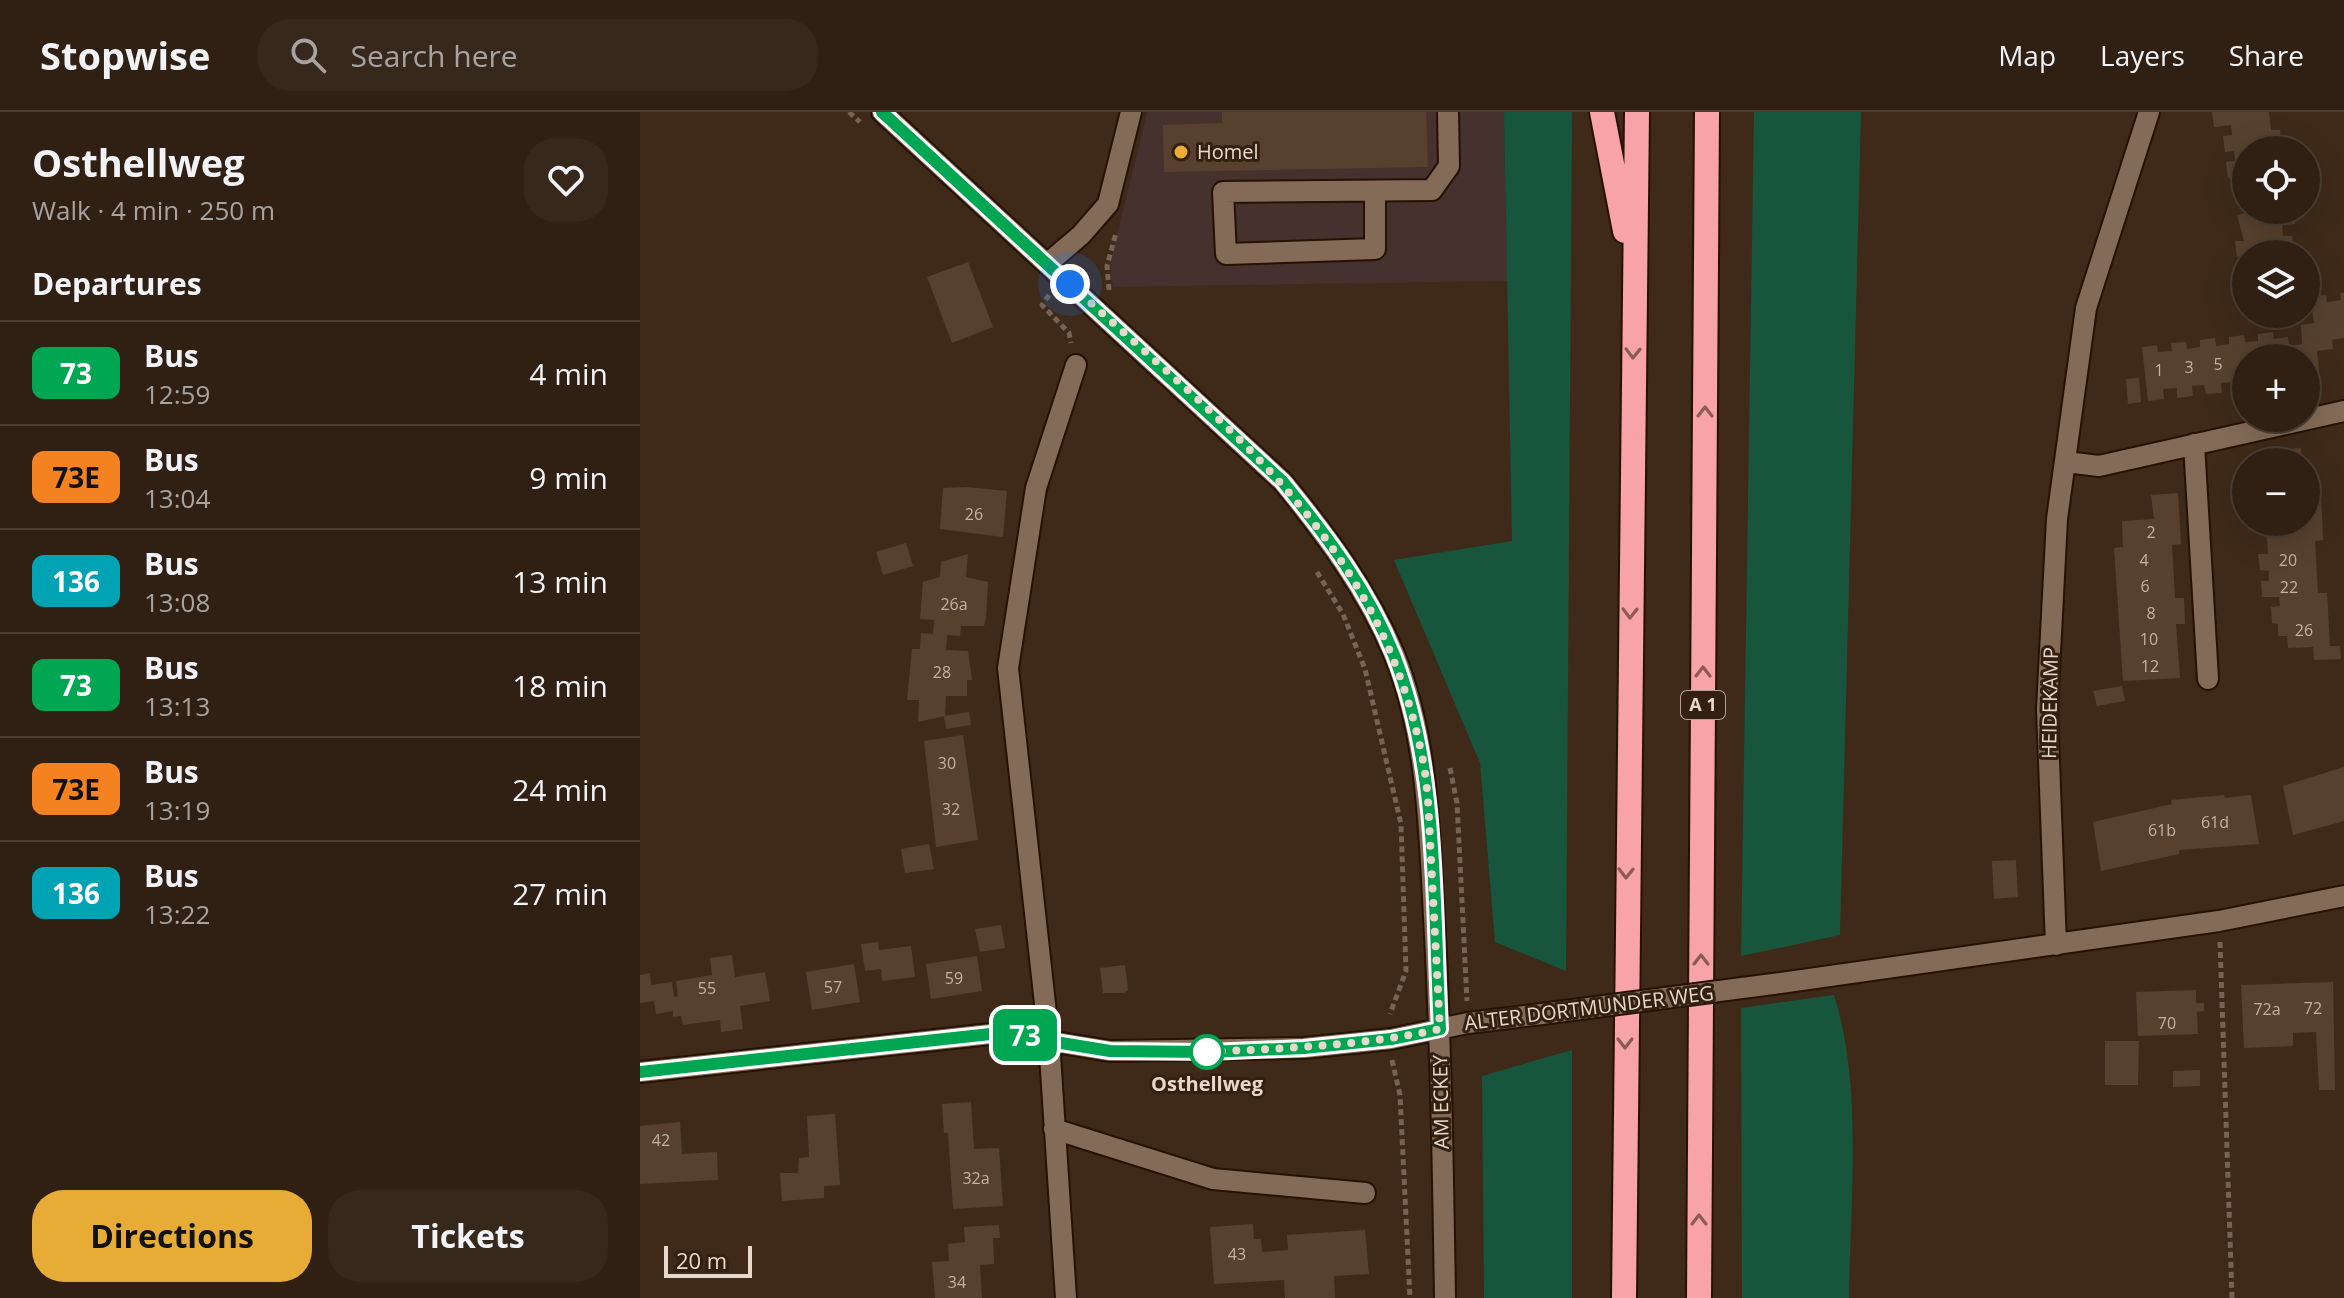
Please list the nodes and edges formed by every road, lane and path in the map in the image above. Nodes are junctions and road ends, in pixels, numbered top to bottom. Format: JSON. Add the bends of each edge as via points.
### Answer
{"nodes":[{"id":1,"x":849,"y":112,"type":"edge"},
{"id":2,"x":882,"y":112,"type":"edge"},
{"id":3,"x":1131,"y":112,"type":"edge"},
{"id":4,"x":1448,"y":112,"type":"edge"},
{"id":5,"x":1602,"y":112,"type":"edge"},
{"id":6,"x":1637,"y":112,"type":"edge"},
{"id":7,"x":1707,"y":112,"type":"edge"},
{"id":8,"x":2149,"y":112,"type":"edge"},
{"id":9,"x":870,"y":130,"type":"dead end"},
{"id":10,"x":1375,"y":191,"type":"junction"},
{"id":11,"x":1047,"y":264,"type":"junction"},
{"id":12,"x":1634,"y":275,"type":"junction"},
{"id":13,"x":1039,"y":283,"type":"dead end"},
{"id":14,"x":1050,"y":294,"type":"junction"},
{"id":15,"x":1062,"y":305,"type":"dead end"},
{"id":16,"x":1076,"y":365,"type":"joint"},
{"id":17,"x":2344,"y":411,"type":"edge"},
{"id":18,"x":2194,"y":444,"type":"junction"},
{"id":19,"x":2066,"y":462,"type":"junction"},
{"id":20,"x":1312,"y":564,"type":"dead end"},
{"id":21,"x":2208,"y":679,"type":"dead end"},
{"id":22,"x":2344,"y":896,"type":"edge"},
{"id":23,"x":2219,"y":921,"type":"junction"},
{"id":24,"x":2056,"y":945,"type":"junction"},
{"id":25,"x":1440,"y":1029,"type":"junction"},
{"id":26,"x":1391,"y":1039,"type":"junction"},
{"id":27,"x":1049,"y":1040,"type":"junction"},
{"id":28,"x":640,"y":1072,"type":"edge"},
{"id":29,"x":1054,"y":1129,"type":"junction"},
{"id":30,"x":1365,"y":1193,"type":"dead end"},
{"id":31,"x":1066,"y":1298,"type":"edge"},
{"id":32,"x":1410,"y":1298,"type":"edge"},
{"id":33,"x":1445,"y":1298,"type":"edge"},
{"id":34,"x":1624,"y":1298,"type":"edge"},
{"id":35,"x":1699,"y":1298,"type":"edge"},
{"id":36,"x":2232,"y":1298,"type":"edge"}],
"edges":[{"from":1,"to":9,"type":"path"},
{"from":2,"to":11,"type":"street","name":"AM ECKEY"},
{"from":3,"to":11,"type":"street","via":[[1108,204]]},
{"from":4,"to":10,"type":"street","via":[[1449,166],[1432,190]]},
{"from":5,"to":12,"type":"highway"},
{"from":6,"to":12,"type":"highway"},
{"from":35,"to":7,"type":"highway","number":"A 1","one_way":true},
{"from":8,"to":19,"type":"street","name":"HEIDEKAMP","via":[[2086,308]]},
{"from":10,"to":10,"type":"street","via":[[1375,249],[1226,254],[1223,192]]},
{"from":11,"to":25,"type":"street","name":"AM ECKEY","via":[[1283,482],[1331,540],[1366,596],[1394,655],[1423,758]]},
{"from":12,"to":34,"type":"highway","one_way":true},
{"from":13,"to":14,"type":"path"},
{"from":14,"to":15,"type":"path"},
{"from":14,"to":16,"type":"path","via":[[1042,305],[1069,333]]},
{"from":16,"to":27,"type":"street","via":[[1036,488],[1008,668]]},
{"from":17,"to":18,"type":"street"},
{"from":18,"to":19,"type":"street","via":[[2099,466]]},
{"from":18,"to":21,"type":"street"},
{"from":19,"to":24,"type":"street","name":"HEIDEKAMP","via":[[2057,519],[2047,709]]},
{"from":20,"to":26,"type":"path","via":[[1343,614],[1365,669],[1401,824],[1406,971],[1390,1007]]},
{"from":22,"to":23,"type":"street","name":"ALTER DORTMUNDER WEG"},
{"from":23,"to":24,"type":"street","name":"ALTER DORTMUNDER WEG"},
{"from":23,"to":36,"type":"path"},
{"from":24,"to":25,"type":"street","name":"ALTER DORTMUNDER WEG","bridge":true},
{"from":25,"to":26,"type":"street","name":"ALTER DORTMUNDER WEG"},
{"from":25,"to":33,"type":"street","name":"AM ECKEY"},
{"from":26,"to":27,"type":"street","name":"ALTER DORTMUNDER WEG","via":[[1209,1052],[1110,1051]]},
{"from":26,"to":32,"type":"path","via":[[1400,1095]]},
{"from":27,"to":28,"type":"street","name":"ALTER DORTMUNDER WEG","via":[[1000,1033]]},
{"from":27,"to":29,"type":"street"},
{"from":29,"to":30,"type":"street","via":[[1213,1179]]},
{"from":29,"to":31,"type":"street"}]}
